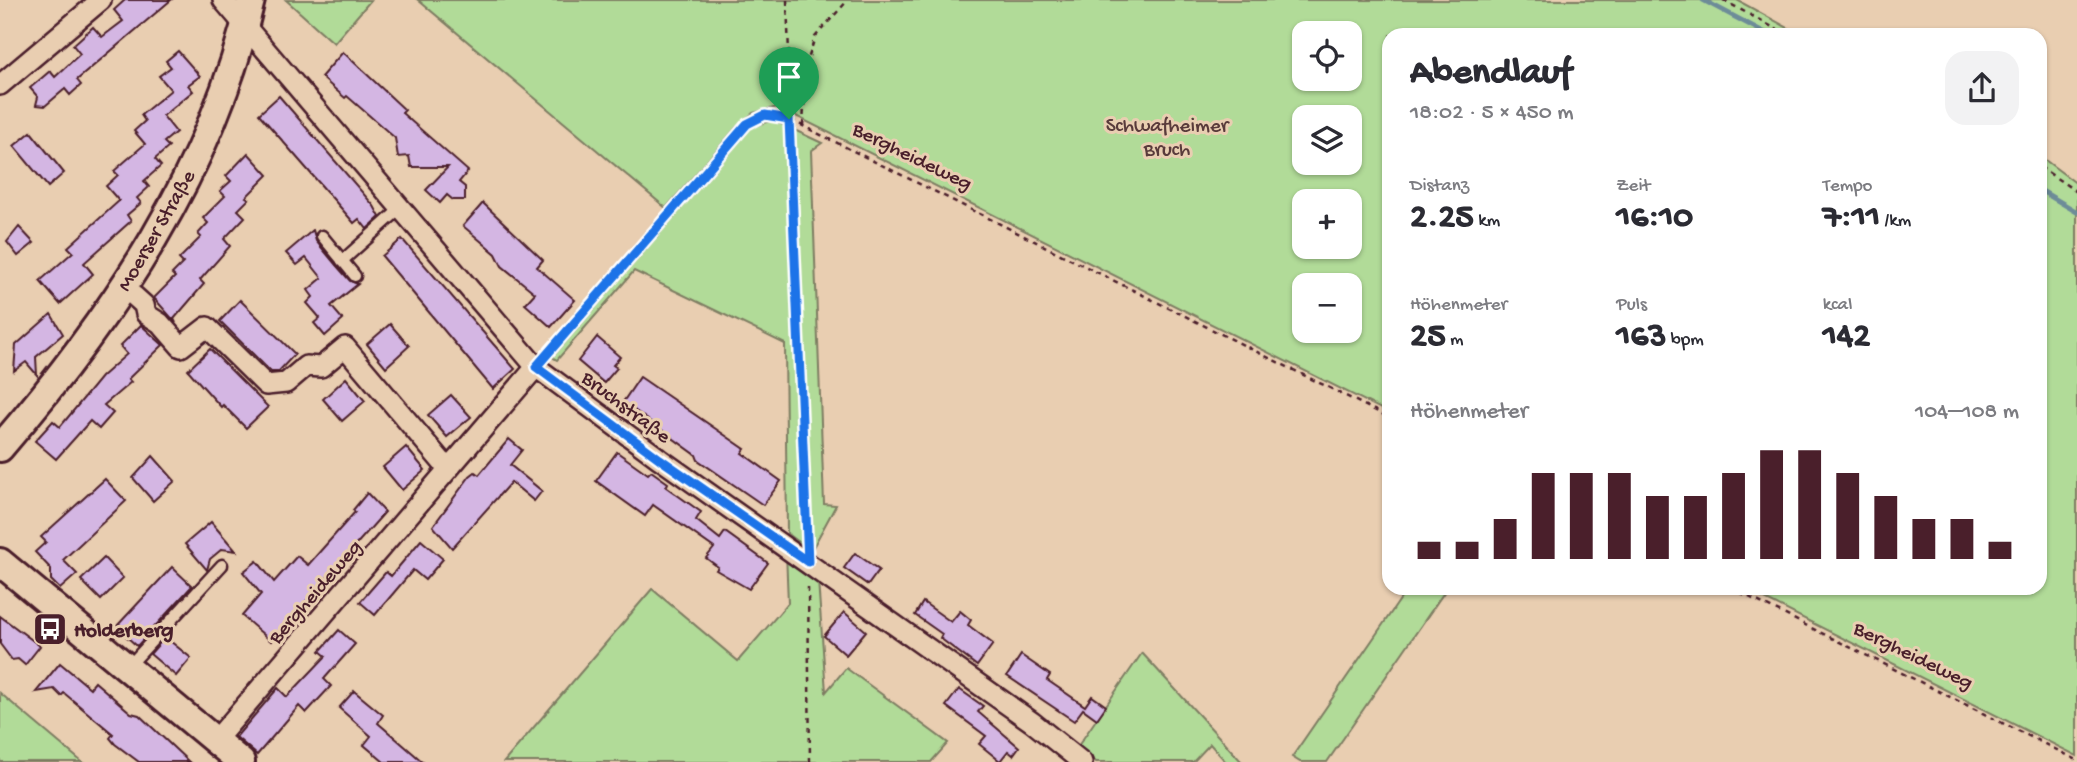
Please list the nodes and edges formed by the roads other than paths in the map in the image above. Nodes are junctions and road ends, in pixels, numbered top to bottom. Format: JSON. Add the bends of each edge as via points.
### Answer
{"nodes":[{"id":1,"x":101,"y":0,"type":"edge"},
{"id":2,"x":223,"y":0,"type":"edge"},
{"id":3,"x":248,"y":12,"type":"edge"},
{"id":4,"x":0,"y":85,"type":"edge"},
{"id":5,"x":401,"y":208,"type":"junction"},
{"id":6,"x":322,"y":236,"type":"dead end"},
{"id":7,"x":342,"y":261,"type":"junction"},
{"id":8,"x":355,"y":276,"type":"dead end"},
{"id":9,"x":134,"y":296,"type":"dead end"},
{"id":10,"x":536,"y":367,"type":"junction"},
{"id":11,"x":0,"y":448,"type":"edge"},
{"id":12,"x":448,"y":469,"type":"junction"},
{"id":13,"x":0,"y":562,"type":"edge"},
{"id":14,"x":222,"y":565,"type":"dead end"},
{"id":15,"x":128,"y":668,"type":"junction"},
{"id":16,"x":215,"y":741,"type":"junction"},
{"id":17,"x":241,"y":762,"type":"edge"},
{"id":18,"x":1082,"y":762,"type":"edge"}],
"edges":[{"from":1,"to":4,"type":"street"},
{"from":2,"to":3,"type":"street","name":"Bruchstraße"},
{"from":3,"to":5,"type":"street","name":"Bruchstraße"},
{"from":3,"to":11,"type":"street","name":"Moerser Straße","via":[[210,132],[141,264],[51,389]]},
{"from":5,"to":7,"type":"lane"},
{"from":5,"to":10,"type":"street","name":"Bruchstraße"},
{"from":6,"to":7,"type":"lane"},
{"from":7,"to":8,"type":"lane"},
{"from":9,"to":12,"type":"street","via":[[181,347],[207,327],[266,385],[286,383],[306,366],[321,367],[345,347]]},
{"from":10,"to":12,"type":"street","name":"Bergheideweg"},
{"from":10,"to":18,"type":"street","name":"Bruchstraße"},
{"from":12,"to":16,"type":"street","name":"Bergheideweg"},
{"from":13,"to":15,"type":"street"},
{"from":14,"to":15,"type":"lane"},
{"from":15,"to":16,"type":"street"},
{"from":16,"to":17,"type":"street"}]}
